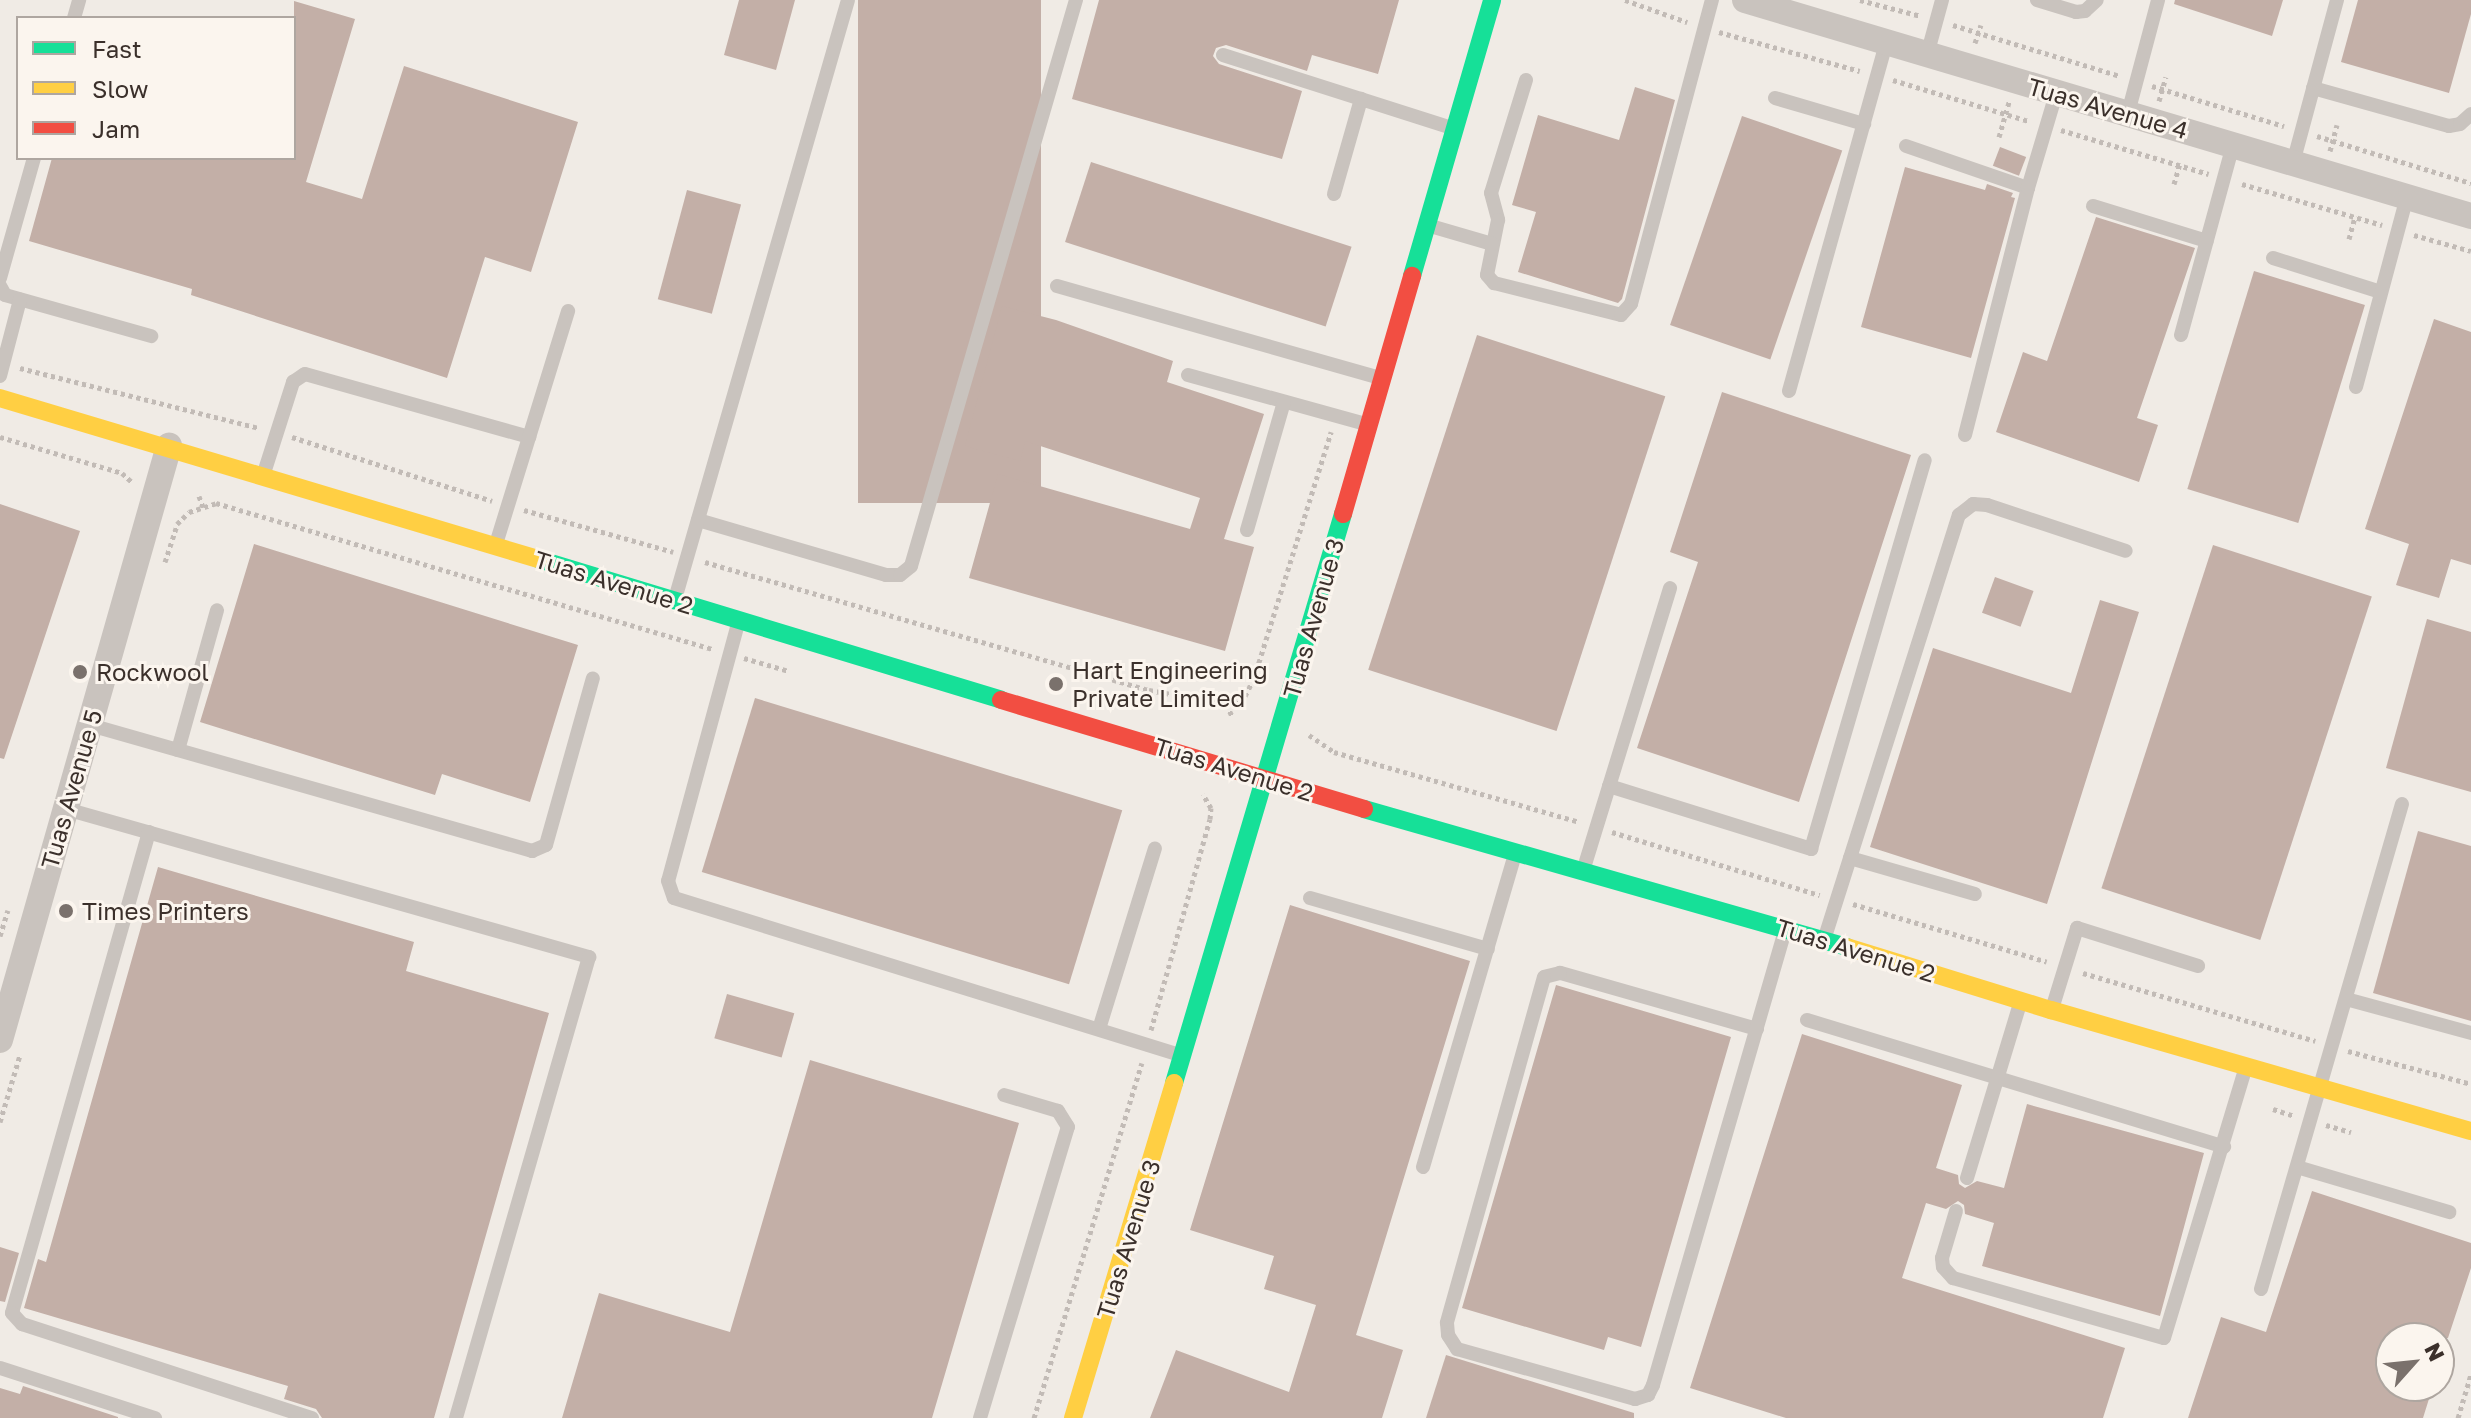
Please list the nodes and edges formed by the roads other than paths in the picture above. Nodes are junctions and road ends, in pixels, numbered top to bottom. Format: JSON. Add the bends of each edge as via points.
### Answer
{"nodes":[{"id":1,"x":848,"y":0,"type":"edge"},
{"id":2,"x":1076,"y":0,"type":"edge"},
{"id":3,"x":1492,"y":0,"type":"edge"},
{"id":4,"x":1712,"y":0,"type":"edge"},
{"id":5,"x":1942,"y":0,"type":"edge"},
{"id":6,"x":2037,"y":0,"type":"edge"},
{"id":7,"x":2097,"y":0,"type":"edge"},
{"id":8,"x":2158,"y":0,"type":"edge"},
{"id":9,"x":2337,"y":0,"type":"edge"},
{"id":10,"x":1749,"y":1,"type":"edge"},
{"id":11,"x":1886,"y":43,"type":"junction"},
{"id":12,"x":1223,"y":55,"type":"dead end"},
{"id":13,"x":1927,"y":55,"type":"junction"},
{"id":14,"x":1526,"y":80,"type":"dead end"},
{"id":15,"x":2313,"y":88,"type":"junction"},
{"id":16,"x":2056,"y":94,"type":"junction"},
{"id":17,"x":1775,"y":98,"type":"dead end"},
{"id":18,"x":1361,"y":99,"type":"junction"},
{"id":19,"x":2128,"y":113,"type":"junction"},
{"id":20,"x":2471,"y":114,"type":"edge"},
{"id":21,"x":1864,"y":124,"type":"junction"},
{"id":22,"x":1455,"y":129,"type":"junction"},
{"id":23,"x":2233,"y":145,"type":"junction"},
{"id":24,"x":1906,"y":146,"type":"dead end"},
{"id":25,"x":33,"y":160,"type":"edge"},
{"id":26,"x":2293,"y":163,"type":"junction"},
{"id":27,"x":2028,"y":188,"type":"junction"},
{"id":28,"x":1334,"y":194,"type":"dead end"},
{"id":29,"x":2407,"y":197,"type":"junction"},
{"id":30,"x":2093,"y":206,"type":"dead end"},
{"id":31,"x":2471,"y":216,"type":"edge"},
{"id":32,"x":1427,"y":225,"type":"junction"},
{"id":33,"x":2207,"y":241,"type":"junction"},
{"id":34,"x":1492,"y":244,"type":"junction"},
{"id":35,"x":2273,"y":258,"type":"dead end"},
{"id":36,"x":0,"y":278,"type":"edge"},
{"id":37,"x":0,"y":286,"type":"edge"},
{"id":38,"x":1057,"y":286,"type":"dead end"},
{"id":39,"x":2381,"y":292,"type":"junction"},
{"id":40,"x":20,"y":300,"type":"junction"},
{"id":41,"x":568,"y":311,"type":"dead end"},
{"id":42,"x":2181,"y":335,"type":"dead end"},
{"id":43,"x":151,"y":336,"type":"dead end"},
{"id":44,"x":2,"y":370,"type":"edge"},
{"id":45,"x":1188,"y":375,"type":"dead end"},
{"id":46,"x":1382,"y":379,"type":"junction"},
{"id":47,"x":2356,"y":387,"type":"dead end"},
{"id":48,"x":1789,"y":391,"type":"dead end"},
{"id":49,"x":0,"y":398,"type":"edge"},
{"id":50,"x":1284,"y":402,"type":"junction"},
{"id":51,"x":1369,"y":425,"type":"junction"},
{"id":52,"x":1965,"y":435,"type":"dead end"},
{"id":53,"x":529,"y":437,"type":"junction"},
{"id":54,"x":169,"y":446,"type":"junction"},
{"id":55,"x":1925,"y":460,"type":"dead end"},
{"id":56,"x":264,"y":475,"type":"junction"},
{"id":57,"x":698,"y":520,"type":"junction"},
{"id":58,"x":1247,"y":530,"type":"dead end"},
{"id":59,"x":495,"y":546,"type":"junction"},
{"id":60,"x":2126,"y":551,"type":"dead end"},
{"id":61,"x":1670,"y":588,"type":"dead end"},
{"id":62,"x":675,"y":600,"type":"junction"},
{"id":63,"x":217,"y":610,"type":"dead end"},
{"id":64,"x":739,"y":620,"type":"junction"},
{"id":65,"x":593,"y":678,"type":"dead end"},
{"id":66,"x":90,"y":725,"type":"junction"},
{"id":67,"x":178,"y":750,"type":"junction"},
{"id":68,"x":1266,"y":781,"type":"junction"},
{"id":69,"x":1609,"y":786,"type":"junction"},
{"id":70,"x":2402,"y":804,"type":"dead end"},
{"id":71,"x":66,"y":809,"type":"junction"},
{"id":72,"x":149,"y":832,"type":"junction"},
{"id":73,"x":1155,"y":848,"type":"dead end"},
{"id":74,"x":1517,"y":852,"type":"junction"},
{"id":75,"x":1850,"y":858,"type":"junction"},
{"id":76,"x":1583,"y":871,"type":"junction"},
{"id":77,"x":1975,"y":894,"type":"dead end"},
{"id":78,"x":1310,"y":898,"type":"dead end"},
{"id":79,"x":1786,"y":928,"type":"junction"},
{"id":80,"x":1824,"y":940,"type":"junction"},
{"id":81,"x":1488,"y":949,"type":"junction"},
{"id":82,"x":2198,"y":966,"type":"dead end"},
{"id":83,"x":2021,"y":999,"type":"junction"},
{"id":84,"x":2346,"y":999,"type":"junction"},
{"id":85,"x":2051,"y":1010,"type":"junction"},
{"id":86,"x":1807,"y":1020,"type":"dead end"},
{"id":87,"x":1099,"y":1029,"type":"junction"},
{"id":88,"x":1757,"y":1029,"type":"junction"},
{"id":89,"x":2471,"y":1033,"type":"edge"},
{"id":90,"x":12,"y":1043,"type":"edge"},
{"id":91,"x":1183,"y":1055,"type":"junction"},
{"id":92,"x":2246,"y":1065,"type":"junction"},
{"id":93,"x":1997,"y":1078,"type":"junction"},
{"id":94,"x":2322,"y":1087,"type":"junction"},
{"id":95,"x":1004,"y":1095,"type":"dead end"},
{"id":96,"x":2471,"y":1131,"type":"edge"},
{"id":97,"x":2224,"y":1147,"type":"junction"},
{"id":98,"x":1423,"y":1167,"type":"dead end"},
{"id":99,"x":2297,"y":1167,"type":"junction"},
{"id":100,"x":1967,"y":1178,"type":"dead end"},
{"id":101,"x":1956,"y":1211,"type":"dead end"},
{"id":102,"x":2449,"y":1212,"type":"dead end"},
{"id":103,"x":2261,"y":1289,"type":"dead end"},
{"id":104,"x":0,"y":1368,"type":"edge"},
{"id":105,"x":155,"y":1418,"type":"edge"},
{"id":106,"x":312,"y":1418,"type":"edge"},
{"id":107,"x":456,"y":1418,"type":"edge"},
{"id":108,"x":980,"y":1418,"type":"edge"},
{"id":109,"x":1073,"y":1418,"type":"edge"}],
"edges":[{"from":1,"to":57,"type":"lane"},
{"from":2,"to":57,"type":"lane","via":[[911,566],[900,575],[886,575]]},
{"from":3,"to":22,"type":"street","name":"Tuas Avenue 3"},
{"from":4,"to":34,"type":"lane","via":[[1627,312],[1612,315],[1494,283],[1485,270]]},
{"from":5,"to":13,"type":"lane"},
{"from":6,"to":7,"type":"lane","via":[[2076,12]]},
{"from":8,"to":19,"type":"lane"},
{"from":9,"to":15,"type":"lane"},
{"from":10,"to":11,"type":"street","name":"Tuas Avenue 4"},
{"from":11,"to":13,"type":"street","name":"Tuas Avenue 4"},
{"from":11,"to":21,"type":"lane"},
{"from":12,"to":18,"type":"lane"},
{"from":13,"to":16,"type":"street","name":"Tuas Avenue 4"},
{"from":14,"to":34,"type":"lane","via":[[1491,193],[1498,220]]},
{"from":15,"to":20,"type":"lane","via":[[2449,126]]},
{"from":15,"to":26,"type":"lane"},
{"from":16,"to":19,"type":"street","name":"Tuas Avenue 4"},
{"from":16,"to":27,"type":"lane"},
{"from":17,"to":21,"type":"lane"},
{"from":18,"to":22,"type":"lane"},
{"from":18,"to":28,"type":"lane"},
{"from":19,"to":23,"type":"street","name":"Tuas Avenue 4"},
{"from":21,"to":48,"type":"lane"},
{"from":22,"to":32,"type":"street","name":"Tuas Avenue 3"},
{"from":23,"to":26,"type":"street","name":"Tuas Avenue 4"},
{"from":23,"to":33,"type":"lane"},
{"from":24,"to":27,"type":"lane"},
{"from":25,"to":36,"type":"lane"},
{"from":26,"to":29,"type":"street","name":"Tuas Avenue 4"},
{"from":27,"to":52,"type":"lane"},
{"from":29,"to":31,"type":"street","name":"Tuas Avenue 4"},
{"from":29,"to":39,"type":"lane"},
{"from":30,"to":33,"type":"lane"},
{"from":32,"to":34,"type":"lane"},
{"from":32,"to":46,"type":"street","name":"Tuas Avenue 3"},
{"from":33,"to":42,"type":"lane"},
{"from":35,"to":39,"type":"lane"},
{"from":37,"to":40,"type":"lane","via":[[5,295]]},
{"from":38,"to":46,"type":"lane"},
{"from":39,"to":47,"type":"lane"},
{"from":40,"to":43,"type":"lane"},
{"from":40,"to":44,"type":"lane"},
{"from":41,"to":53,"type":"lane"},
{"from":45,"to":50,"type":"lane"},
{"from":46,"to":51,"type":"street","name":"Tuas Avenue 3"},
{"from":49,"to":54,"type":"street","name":"Tuas Avenue 2"},
{"from":50,"to":51,"type":"lane"},
{"from":50,"to":58,"type":"lane"},
{"from":51,"to":68,"type":"street","name":"Tuas Avenue 3"},
{"from":53,"to":56,"type":"lane","via":[[313,374],[298,376]]},
{"from":53,"to":59,"type":"lane"},
{"from":54,"to":56,"type":"street","name":"Tuas Avenue 2"},
{"from":54,"to":66,"type":"street","name":"Tuas Avenue 5"},
{"from":55,"to":69,"type":"lane","via":[[1811,849]]},
{"from":56,"to":59,"type":"street","name":"Tuas Avenue 2"},
{"from":57,"to":62,"type":"lane"},
{"from":59,"to":62,"type":"street","name":"Tuas Avenue 2"},
{"from":60,"to":75,"type":"lane","via":[[1987,505],[1973,504],[1959,515]]},
{"from":61,"to":69,"type":"lane"},
{"from":62,"to":64,"type":"street","name":"Tuas Avenue 2"},
{"from":63,"to":67,"type":"lane"},
{"from":64,"to":68,"type":"street","name":"Tuas Avenue 2"},
{"from":64,"to":87,"type":"lane","via":[[668,881],[674,898]]},
{"from":65,"to":67,"type":"lane","via":[[546,845],[532,851]]},
{"from":66,"to":67,"type":"lane"},
{"from":66,"to":71,"type":"street","name":"Tuas Avenue 5"},
{"from":68,"to":74,"type":"street","name":"Tuas Avenue 2"},
{"from":68,"to":91,"type":"street","name":"Tuas Avenue 3"},
{"from":69,"to":76,"type":"lane"},
{"from":70,"to":84,"type":"lane"},
{"from":71,"to":72,"type":"lane"},
{"from":71,"to":90,"type":"street","name":"Tuas Avenue 5"},
{"from":72,"to":106,"type":"lane","via":[[12,1313],[22,1324]]},
{"from":72,"to":107,"type":"lane","via":[[589,957]]},
{"from":73,"to":87,"type":"lane"},
{"from":74,"to":76,"type":"street","name":"Tuas Avenue 2"},
{"from":74,"to":81,"type":"lane"},
{"from":75,"to":77,"type":"lane"},
{"from":75,"to":80,"type":"lane"},
{"from":76,"to":79,"type":"street","name":"Tuas Avenue 2"},
{"from":78,"to":81,"type":"lane"},
{"from":79,"to":80,"type":"street","name":"Tuas Avenue 2"},
{"from":79,"to":88,"type":"lane"},
{"from":80,"to":83,"type":"street","name":"Tuas Avenue 2"},
{"from":81,"to":98,"type":"lane"},
{"from":82,"to":85,"type":"lane","via":[[2077,928]]},
{"from":83,"to":85,"type":"street","name":"Tuas Avenue 2"},
{"from":83,"to":93,"type":"lane"},
{"from":84,"to":89,"type":"lane"},
{"from":84,"to":94,"type":"lane"},
{"from":85,"to":92,"type":"street","name":"Tuas Avenue 2"},
{"from":86,"to":93,"type":"lane"},
{"from":87,"to":91,"type":"lane"},
{"from":88,"to":88,"type":"lane","via":[[1560,973],[1544,977],[1447,1323],[1457,1349],[1635,1399],[1648,1395]]},
{"from":91,"to":109,"type":"street","name":"Tuas Avenue 3"},
{"from":92,"to":94,"type":"street","name":"Tuas Avenue 2"},
{"from":92,"to":97,"type":"lane"},
{"from":93,"to":97,"type":"lane"},
{"from":93,"to":100,"type":"lane"},
{"from":94,"to":96,"type":"street","name":"Tuas Avenue 2"},
{"from":94,"to":99,"type":"lane"},
{"from":95,"to":108,"type":"lane","via":[[1058,1111],[1068,1127]]},
{"from":97,"to":101,"type":"lane","via":[[2164,1338],[1953,1278],[1942,1258]]},
{"from":99,"to":102,"type":"lane"},
{"from":99,"to":103,"type":"lane"},
{"from":104,"to":105,"type":"lane"}]}
